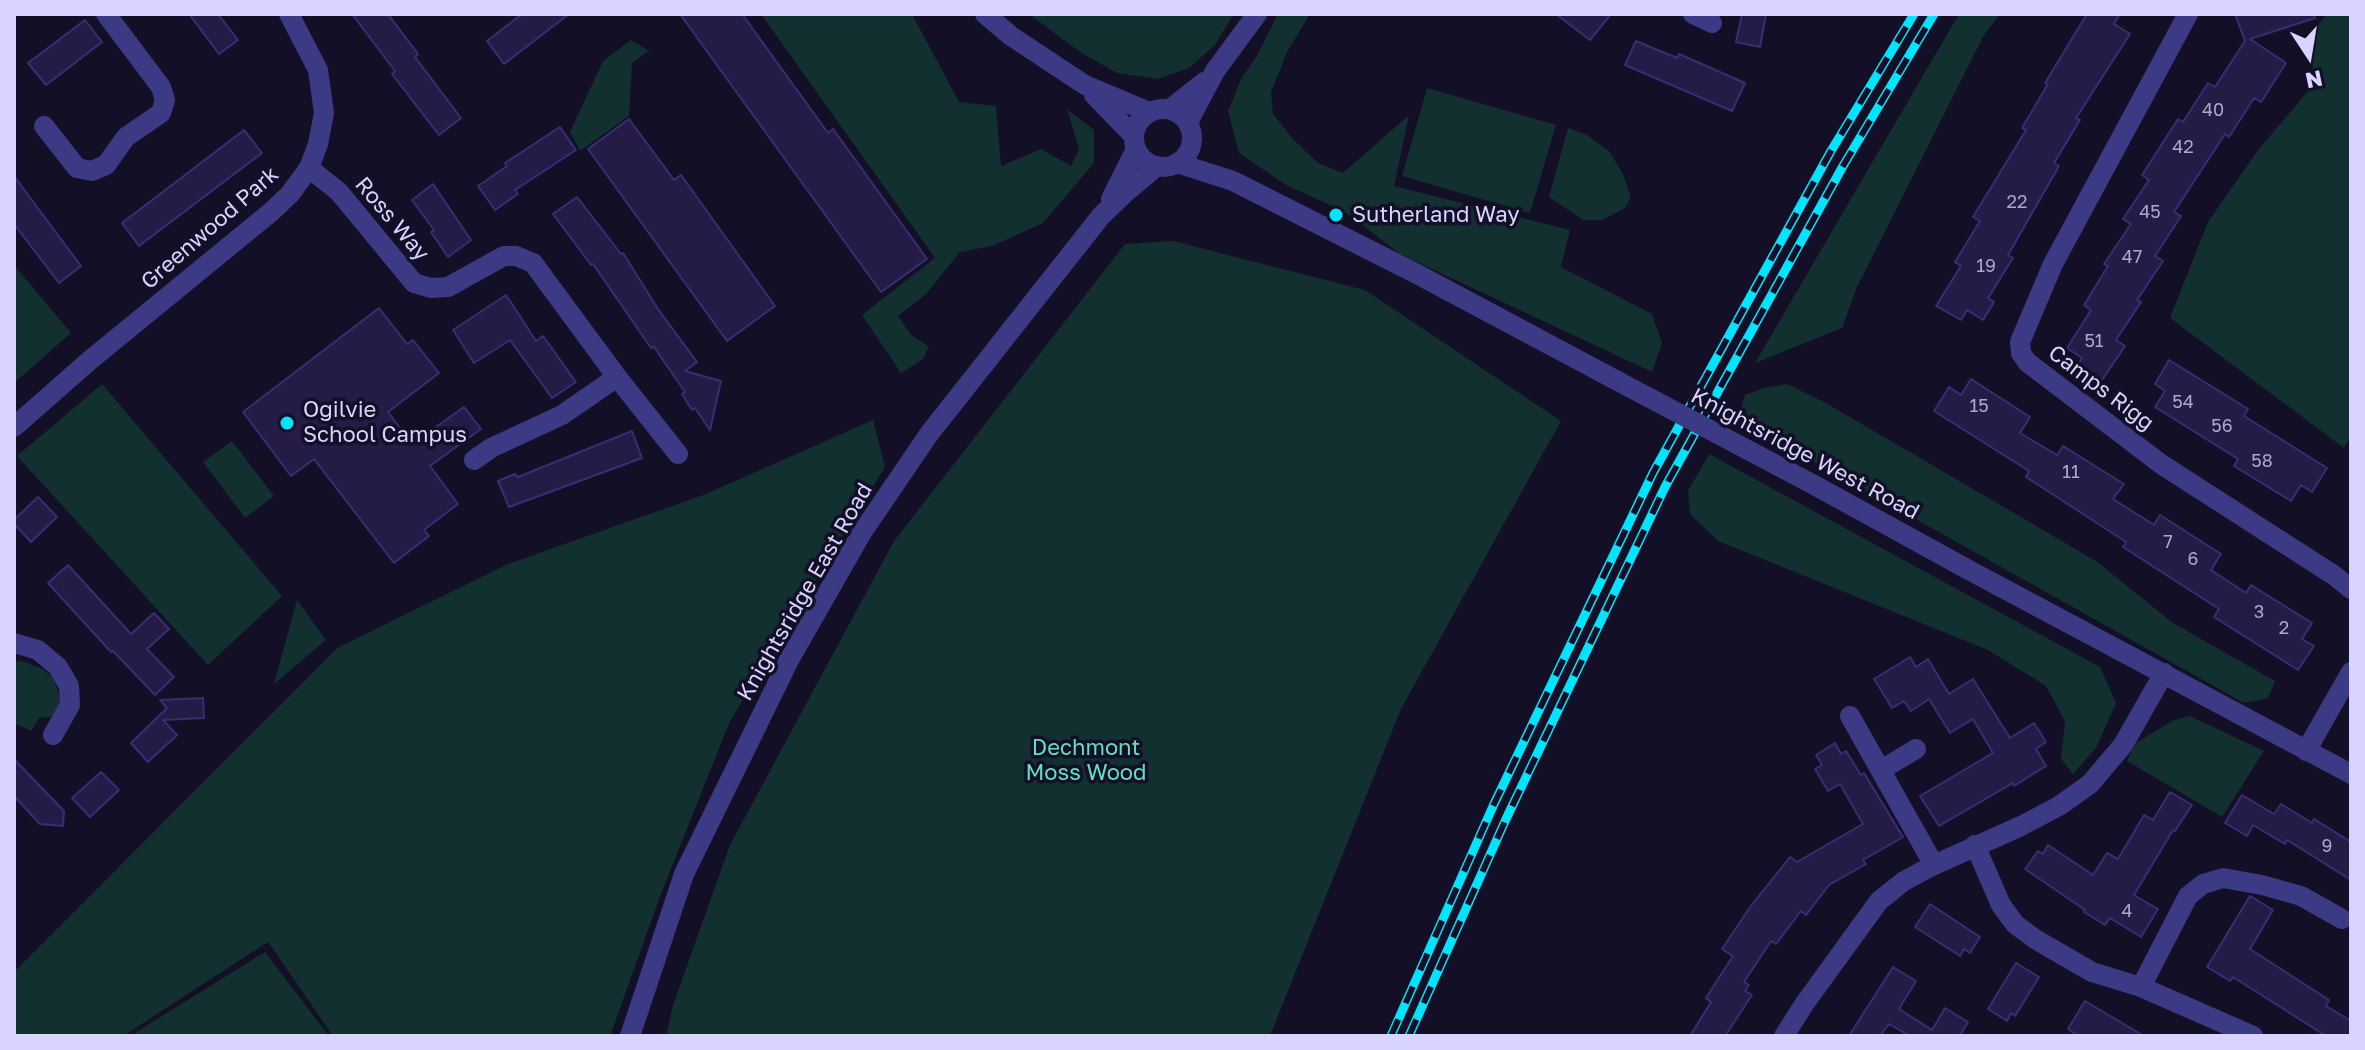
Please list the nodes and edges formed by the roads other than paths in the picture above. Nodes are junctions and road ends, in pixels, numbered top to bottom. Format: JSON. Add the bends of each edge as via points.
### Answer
{"nodes":[{"id":1,"x":106,"y":14,"type":"edge"},
{"id":2,"x":289,"y":14,"type":"edge"},
{"id":3,"x":985,"y":14,"type":"edge"},
{"id":4,"x":1257,"y":14,"type":"edge"},
{"id":5,"x":2188,"y":14,"type":"edge"},
{"id":6,"x":1215,"y":71,"type":"junction"},
{"id":7,"x":1085,"y":85,"type":"junction"},
{"id":8,"x":1170,"y":109,"type":"junction"},
{"id":9,"x":1149,"y":112,"type":"junction"},
{"id":10,"x":44,"y":126,"type":"dead end"},
{"id":11,"x":1190,"y":131,"type":"junction"},
{"id":12,"x":1134,"y":142,"type":"junction"},
{"id":13,"x":1167,"y":165,"type":"junction"},
{"id":14,"x":309,"y":168,"type":"junction"},
{"id":15,"x":1233,"y":181,"type":"junction"},
{"id":16,"x":1101,"y":216,"type":"junction"},
{"id":17,"x":617,"y":377,"type":"junction"},
{"id":18,"x":14,"y":427,"type":"edge"},
{"id":19,"x":678,"y":454,"type":"dead end"},
{"id":20,"x":474,"y":460,"type":"dead end"},
{"id":21,"x":2351,"y":589,"type":"edge"},
{"id":22,"x":14,"y":643,"type":"edge"},
{"id":23,"x":2351,"y":672,"type":"edge"},
{"id":24,"x":2164,"y":673,"type":"junction"},
{"id":25,"x":1850,"y":716,"type":"dead end"},
{"id":26,"x":53,"y":735,"type":"dead end"},
{"id":27,"x":1916,"y":749,"type":"dead end"},
{"id":28,"x":2306,"y":751,"type":"junction"},
{"id":29,"x":1881,"y":770,"type":"junction"},
{"id":30,"x":2351,"y":774,"type":"edge"},
{"id":31,"x":1975,"y":845,"type":"junction"},
{"id":32,"x":1934,"y":865,"type":"junction"},
{"id":33,"x":2342,"y":919,"type":"dead end"},
{"id":34,"x":2141,"y":987,"type":"junction"},
{"id":35,"x":630,"y":1036,"type":"edge"},
{"id":36,"x":1784,"y":1036,"type":"edge"},
{"id":37,"x":2253,"y":1036,"type":"edge"}],
"edges":[{"from":1,"to":10,"type":"street","via":[[161,87],[161,113],[126,137],[106,165],[92,171],[77,168]]},
{"from":2,"to":14,"type":"street","name":"Greenwood Park","via":[[318,70],[324,113]]},
{"from":3,"to":7,"type":"street"},
{"from":4,"to":6,"type":"street"},
{"from":5,"to":21,"type":"street","name":"Camps Rigg","via":[[2053,264],[2020,342],[2021,353],[2161,464]]},
{"from":6,"to":8,"type":"street"},
{"from":6,"to":11,"type":"street"},
{"from":7,"to":9,"type":"street"},
{"from":7,"to":12,"type":"street"},
{"from":8,"to":9,"type":"street"},
{"from":8,"to":11,"type":"street"},
{"from":9,"to":12,"type":"street","via":[[1138,122]]},
{"from":11,"to":13,"type":"street","via":[[1190,150]]},
{"from":11,"to":15,"type":"street","name":"Knightsridge West Road"},
{"from":12,"to":13,"type":"street","via":[[1148,163]]},
{"from":12,"to":16,"type":"street","name":"Knightsridge East Road"},
{"from":13,"to":15,"type":"street","name":"Knightsridge West Road"},
{"from":13,"to":16,"type":"street","name":"Knightsridge East Road"},
{"from":14,"to":17,"type":"street","name":"Ross Way","via":[[339,192],[414,283],[448,287],[504,256],[533,263]]},
{"from":14,"to":18,"type":"street","name":"Greenwood Park","via":[[271,212]]},
{"from":15,"to":24,"type":"street","name":"Knightsridge West Road","bridge":true},
{"from":16,"to":35,"type":"street","name":"Knightsridge East Road","via":[[929,434],[847,559],[789,660],[684,874]]},
{"from":17,"to":19,"type":"street","name":"Ross Way"},
{"from":17,"to":20,"type":"street","via":[[562,415]]},
{"from":22,"to":26,"type":"street","via":[[38,650],[58,667],[69,686],[70,705]]},
{"from":23,"to":28,"type":"street"},
{"from":24,"to":28,"type":"street","name":"Knightsridge West Road"},
{"from":24,"to":31,"type":"street","via":[[2123,745],[2090,784],[2046,812]]},
{"from":25,"to":29,"type":"street"},
{"from":27,"to":29,"type":"street"},
{"from":28,"to":30,"type":"street","name":"Knightsridge West Road"},
{"from":29,"to":32,"type":"street"},
{"from":31,"to":32,"type":"street"},
{"from":31,"to":34,"type":"street","via":[[2015,924],[2092,972]]},
{"from":32,"to":36,"type":"street","via":[[1879,901]]},
{"from":33,"to":34,"type":"street","via":[[2301,896],[2262,885],[2223,878],[2203,884],[2188,896]]},
{"from":34,"to":37,"type":"street"}]}
